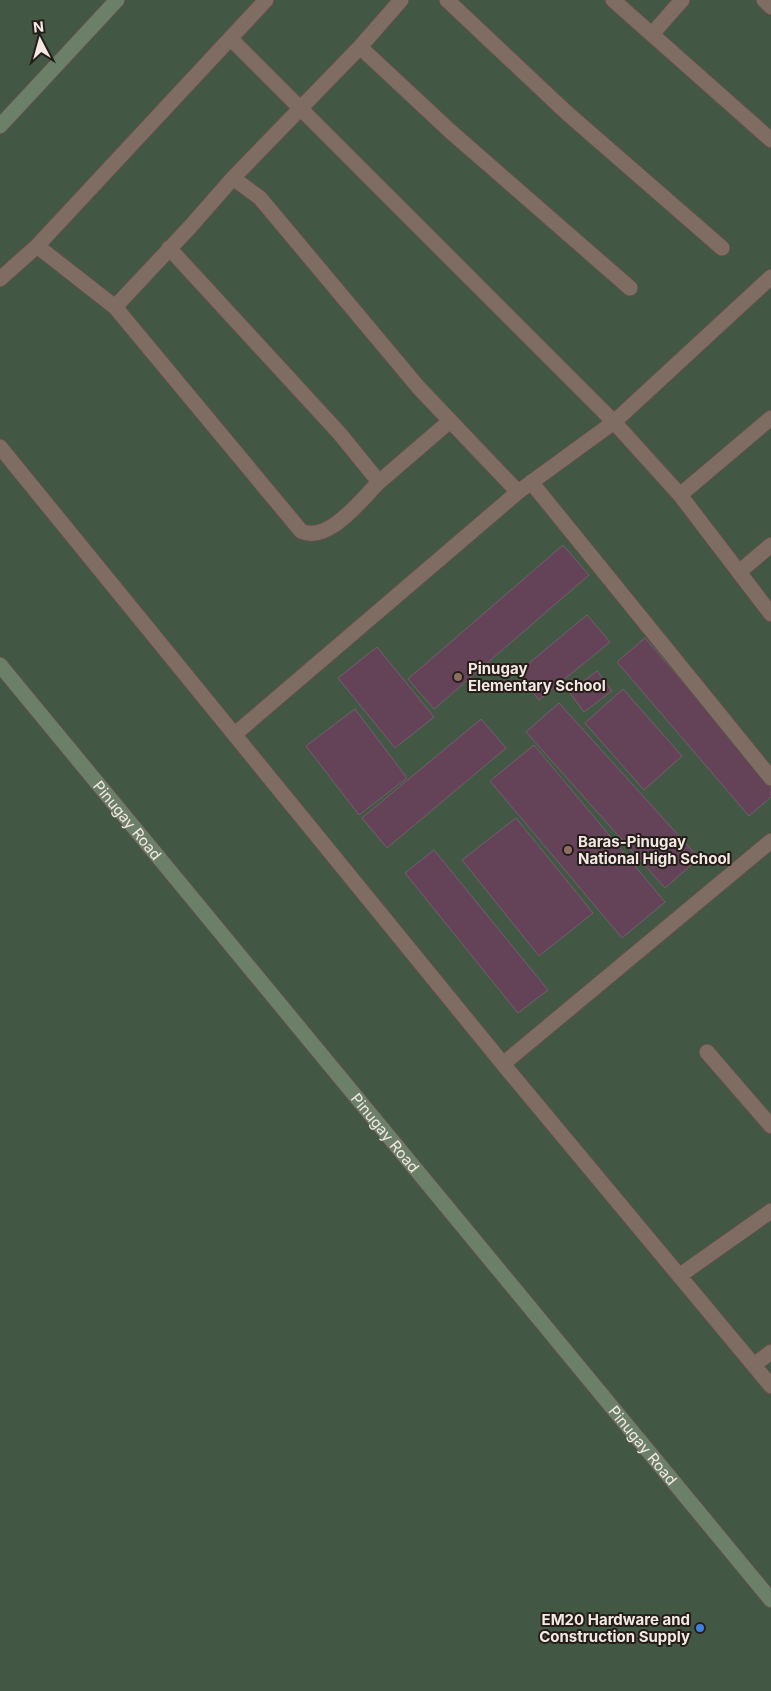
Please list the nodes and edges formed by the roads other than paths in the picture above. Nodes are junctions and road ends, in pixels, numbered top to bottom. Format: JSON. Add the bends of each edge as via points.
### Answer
{"nodes":[{"id":1,"x":117,"y":0,"type":"edge"},
{"id":2,"x":266,"y":0,"type":"edge"},
{"id":3,"x":401,"y":0,"type":"edge"},
{"id":4,"x":447,"y":0,"type":"edge"},
{"id":5,"x":613,"y":0,"type":"edge"},
{"id":6,"x":682,"y":0,"type":"edge"},
{"id":7,"x":764,"y":0,"type":"edge"},
{"id":8,"x":771,"y":7,"type":"edge"},
{"id":9,"x":652,"y":34,"type":"junction"},
{"id":10,"x":231,"y":39,"type":"junction"},
{"id":11,"x":360,"y":46,"type":"junction"},
{"id":12,"x":300,"y":108,"type":"junction"},
{"id":13,"x":0,"y":126,"type":"edge"},
{"id":14,"x":771,"y":140,"type":"edge"},
{"id":15,"x":233,"y":178,"type":"junction"},
{"id":16,"x":37,"y":246,"type":"junction"},
{"id":17,"x":169,"y":248,"type":"junction"},
{"id":18,"x":722,"y":248,"type":"dead end"},
{"id":19,"x":771,"y":277,"type":"edge"},
{"id":20,"x":0,"y":279,"type":"edge"},
{"id":21,"x":630,"y":288,"type":"dead end"},
{"id":22,"x":116,"y":307,"type":"junction"},
{"id":23,"x":771,"y":418,"type":"edge"},
{"id":24,"x":450,"y":421,"type":"junction"},
{"id":25,"x":614,"y":422,"type":"junction"},
{"id":26,"x":0,"y":447,"type":"edge"},
{"id":27,"x":379,"y":482,"type":"junction"},
{"id":28,"x":531,"y":482,"type":"junction"},
{"id":29,"x":518,"y":492,"type":"junction"},
{"id":30,"x":680,"y":494,"type":"junction"},
{"id":31,"x":771,"y":545,"type":"edge"},
{"id":32,"x":739,"y":572,"type":"junction"},
{"id":33,"x":771,"y":614,"type":"edge"},
{"id":34,"x":0,"y":664,"type":"edge"},
{"id":35,"x":235,"y":734,"type":"junction"},
{"id":36,"x":771,"y":778,"type":"edge"},
{"id":37,"x":771,"y":841,"type":"edge"},
{"id":38,"x":706,"y":1052,"type":"dead end"},
{"id":39,"x":503,"y":1064,"type":"junction"},
{"id":40,"x":771,"y":1126,"type":"edge"},
{"id":41,"x":771,"y":1211,"type":"edge"},
{"id":42,"x":680,"y":1276,"type":"junction"},
{"id":43,"x":771,"y":1352,"type":"edge"},
{"id":44,"x":754,"y":1365,"type":"junction"},
{"id":45,"x":771,"y":1386,"type":"edge"},
{"id":46,"x":771,"y":1600,"type":"edge"}],
"edges":[{"from":1,"to":13,"type":"street"},
{"from":2,"to":10,"type":"street"},
{"from":3,"to":11,"type":"street"},
{"from":4,"to":18,"type":"street","via":[[567,114]]},
{"from":5,"to":9,"type":"street"},
{"from":6,"to":9,"type":"street"},
{"from":7,"to":8,"type":"street"},
{"from":9,"to":14,"type":"street"},
{"from":10,"to":12,"type":"street"},
{"from":10,"to":16,"type":"street"},
{"from":11,"to":12,"type":"street"},
{"from":11,"to":21,"type":"street","via":[[450,131]]},
{"from":12,"to":15,"type":"street"},
{"from":12,"to":25,"type":"street"},
{"from":15,"to":17,"type":"street"},
{"from":15,"to":24,"type":"street","via":[[260,198]]},
{"from":16,"to":20,"type":"street"},
{"from":16,"to":22,"type":"street"},
{"from":17,"to":22,"type":"street"},
{"from":17,"to":27,"type":"street","via":[[340,434]]},
{"from":19,"to":25,"type":"street"},
{"from":22,"to":27,"type":"street","via":[[301,531],[313,535],[331,529]]},
{"from":23,"to":30,"type":"street"},
{"from":24,"to":27,"type":"street"},
{"from":24,"to":29,"type":"street"},
{"from":25,"to":28,"type":"street"},
{"from":25,"to":30,"type":"street"},
{"from":26,"to":35,"type":"street"},
{"from":28,"to":29,"type":"street"},
{"from":28,"to":36,"type":"street"},
{"from":29,"to":35,"type":"street"},
{"from":30,"to":32,"type":"street"},
{"from":31,"to":32,"type":"street"},
{"from":32,"to":33,"type":"street"},
{"from":34,"to":46,"type":"street","name":"Pinugay Road"},
{"from":35,"to":39,"type":"street"},
{"from":37,"to":39,"type":"street"},
{"from":38,"to":40,"type":"street"},
{"from":39,"to":42,"type":"street"},
{"from":41,"to":42,"type":"street"},
{"from":42,"to":44,"type":"street"},
{"from":43,"to":44,"type":"street"},
{"from":44,"to":45,"type":"street"}]}
